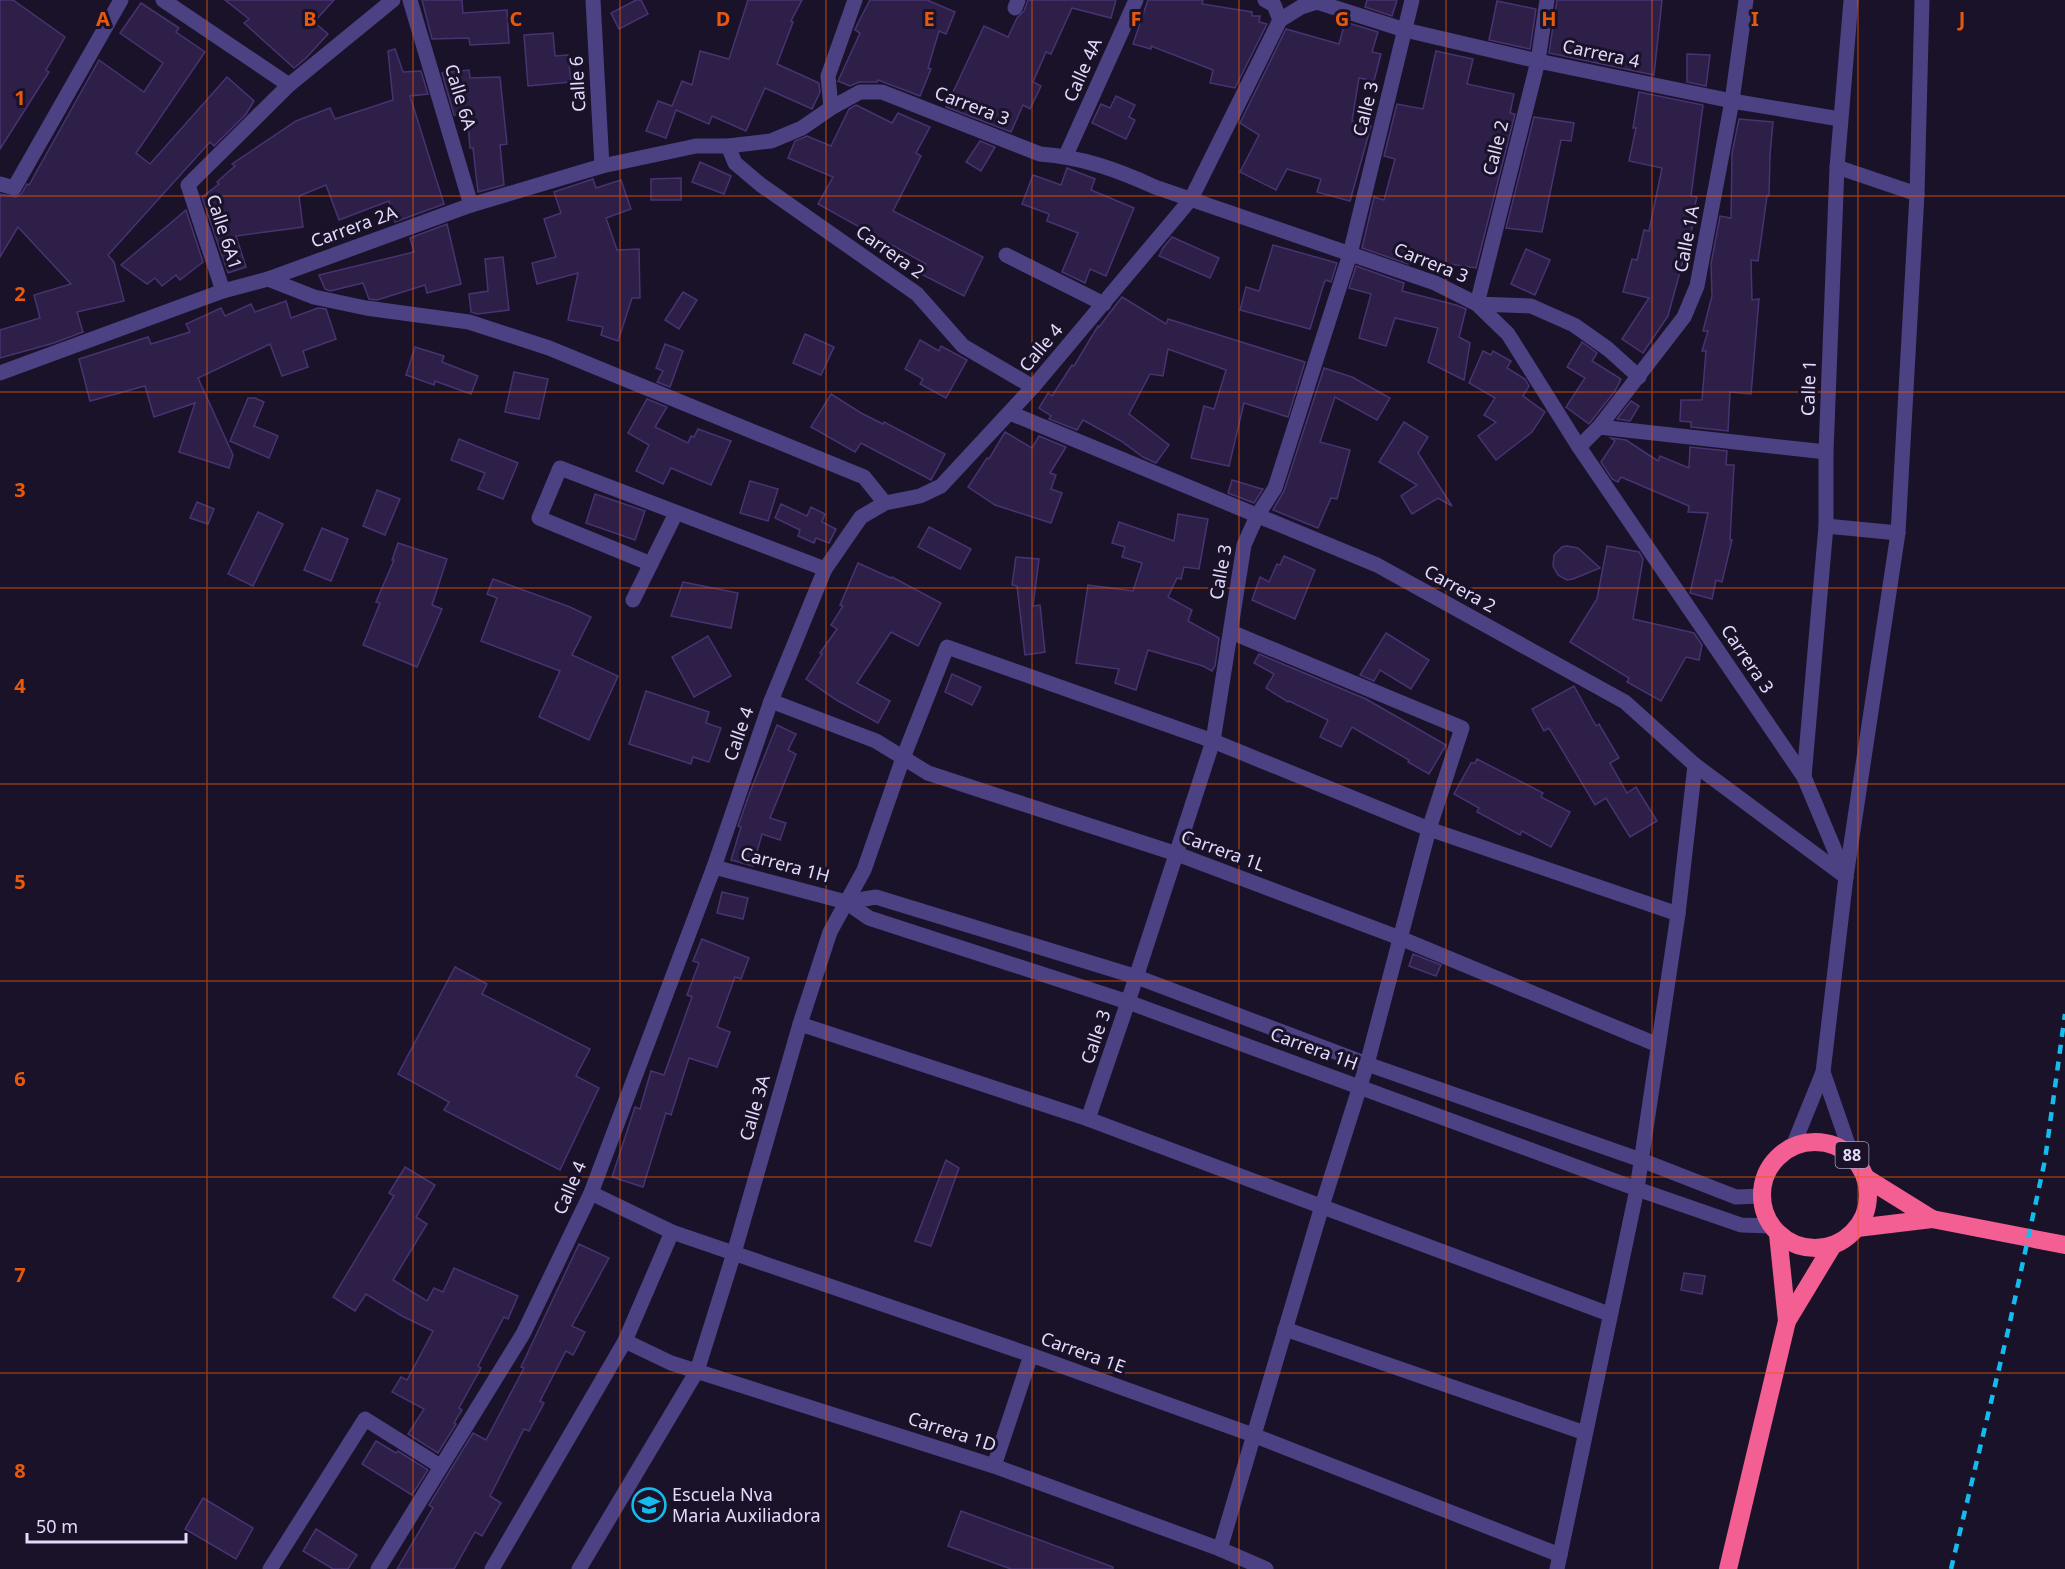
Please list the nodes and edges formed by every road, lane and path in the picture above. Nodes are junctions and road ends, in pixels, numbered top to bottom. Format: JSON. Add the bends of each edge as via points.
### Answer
{"nodes":[{"id":1,"x":121,"y":0,"type":"edge"},
{"id":2,"x":163,"y":0,"type":"edge"},
{"id":3,"x":393,"y":0,"type":"edge"},
{"id":4,"x":410,"y":0,"type":"edge"},
{"id":5,"x":593,"y":0,"type":"edge"},
{"id":6,"x":855,"y":0,"type":"edge"},
{"id":7,"x":1136,"y":0,"type":"edge"},
{"id":8,"x":1265,"y":0,"type":"edge"},
{"id":9,"x":1412,"y":0,"type":"edge"},
{"id":10,"x":1547,"y":0,"type":"edge"},
{"id":11,"x":1746,"y":0,"type":"edge"},
{"id":12,"x":1851,"y":0,"type":"edge"},
{"id":13,"x":1922,"y":0,"type":"edge"},
{"id":14,"x":1317,"y":1,"type":"edge"},
{"id":15,"x":1280,"y":20,"type":"junction"},
{"id":16,"x":1405,"y":30,"type":"junction"},
{"id":17,"x":1538,"y":61,"type":"junction"},
{"id":18,"x":289,"y":85,"type":"junction"},
{"id":19,"x":1732,"y":102,"type":"junction"},
{"id":20,"x":831,"y":108,"type":"junction"},
{"id":21,"x":1840,"y":119,"type":"junction"},
{"id":22,"x":728,"y":146,"type":"junction"},
{"id":23,"x":1066,"y":156,"type":"junction"},
{"id":24,"x":602,"y":166,"type":"junction"},
{"id":25,"x":1837,"y":167,"type":"junction"},
{"id":26,"x":7,"y":186,"type":"edge"},
{"id":27,"x":1917,"y":194,"type":"junction"},
{"id":28,"x":1191,"y":199,"type":"junction"},
{"id":29,"x":471,"y":205,"type":"junction"},
{"id":30,"x":1350,"y":254,"type":"junction"},
{"id":31,"x":1006,"y":255,"type":"dead end"},
{"id":32,"x":268,"y":279,"type":"junction"},
{"id":33,"x":223,"y":291,"type":"junction"},
{"id":34,"x":1104,"y":303,"type":"junction"},
{"id":35,"x":1477,"y":304,"type":"junction"},
{"id":36,"x":0,"y":372,"type":"edge"},
{"id":37,"x":1638,"y":376,"type":"junction"},
{"id":38,"x":1033,"y":387,"type":"junction"},
{"id":39,"x":1010,"y":413,"type":"junction"},
{"id":40,"x":1599,"y":427,"type":"junction"},
{"id":41,"x":1579,"y":447,"type":"junction"},
{"id":42,"x":1826,"y":452,"type":"junction"},
{"id":43,"x":885,"y":503,"type":"junction"},
{"id":44,"x":676,"y":513,"type":"junction"},
{"id":45,"x":1257,"y":516,"type":"junction"},
{"id":46,"x":1826,"y":526,"type":"junction"},
{"id":47,"x":1898,"y":533,"type":"junction"},
{"id":48,"x":651,"y":564,"type":"junction"},
{"id":49,"x":825,"y":569,"type":"junction"},
{"id":50,"x":633,"y":600,"type":"dead end"},
{"id":51,"x":1231,"y":632,"type":"junction"},
{"id":52,"x":771,"y":701,"type":"junction"},
{"id":53,"x":1213,"y":741,"type":"junction"},
{"id":54,"x":903,"y":758,"type":"junction"},
{"id":55,"x":1695,"y":765,"type":"junction"},
{"id":56,"x":1804,"y":777,"type":"junction"},
{"id":57,"x":1429,"y":829,"type":"junction"},
{"id":58,"x":1177,"y":854,"type":"junction"},
{"id":59,"x":714,"y":867,"type":"junction"},
{"id":60,"x":1846,"y":877,"type":"junction"},
{"id":61,"x":846,"y":902,"type":"junction"},
{"id":62,"x":1678,"y":914,"type":"junction"},
{"id":63,"x":1400,"y":938,"type":"junction"},
{"id":64,"x":1137,"y":977,"type":"junction"},
{"id":65,"x":1128,"y":1002,"type":"junction"},
{"id":66,"x":800,"y":1024,"type":"junction"},
{"id":67,"x":1658,"y":1045,"type":"junction"},
{"id":68,"x":1367,"y":1064,"type":"junction"},
{"id":69,"x":1823,"y":1072,"type":"junction"},
{"id":70,"x":1360,"y":1087,"type":"junction"},
{"id":71,"x":1088,"y":1119,"type":"junction"},
{"id":72,"x":1793,"y":1146,"type":"junction"},
{"id":73,"x":1852,"y":1156,"type":"junction"},
{"id":74,"x":1641,"y":1160,"type":"junction"},
{"id":75,"x":1866,"y":1178,"type":"junction"},
{"id":76,"x":1637,"y":1188,"type":"junction"},
{"id":77,"x":591,"y":1193,"type":"junction"},
{"id":78,"x":1761,"y":1196,"type":"junction"},
{"id":79,"x":1322,"y":1206,"type":"junction"},
{"id":80,"x":1932,"y":1219,"type":"junction"},
{"id":81,"x":1857,"y":1228,"type":"junction"},
{"id":82,"x":1775,"y":1230,"type":"junction"},
{"id":83,"x":672,"y":1232,"type":"junction"},
{"id":84,"x":1833,"y":1245,"type":"junction"},
{"id":85,"x":2065,"y":1245,"type":"edge"},
{"id":86,"x":734,"y":1253,"type":"junction"},
{"id":87,"x":1609,"y":1314,"type":"junction"},
{"id":88,"x":1787,"y":1321,"type":"junction"},
{"id":89,"x":1285,"y":1329,"type":"junction"},
{"id":90,"x":625,"y":1341,"type":"junction"},
{"id":91,"x":1031,"y":1355,"type":"junction"},
{"id":92,"x":697,"y":1371,"type":"junction"},
{"id":93,"x":1585,"y":1433,"type":"junction"},
{"id":94,"x":1253,"y":1436,"type":"junction"},
{"id":95,"x":441,"y":1466,"type":"junction"},
{"id":96,"x":994,"y":1466,"type":"junction"},
{"id":97,"x":1220,"y":1549,"type":"junction"},
{"id":98,"x":1558,"y":1562,"type":"edge"},
{"id":99,"x":270,"y":1569,"type":"edge"},
{"id":100,"x":378,"y":1569,"type":"edge"},
{"id":101,"x":492,"y":1569,"type":"edge"},
{"id":102,"x":579,"y":1569,"type":"edge"},
{"id":103,"x":1266,"y":1569,"type":"edge"},
{"id":104,"x":1728,"y":1569,"type":"edge"}],
"edges":[{"from":1,"to":26,"type":"street"},
{"from":2,"to":18,"type":"street"},
{"from":3,"to":18,"type":"street"},
{"from":4,"to":29,"type":"street","name":"Calle 6A"},
{"from":5,"to":24,"type":"street","name":"Calle 6"},
{"from":6,"to":20,"type":"street","via":[[828,76]]},
{"from":7,"to":23,"type":"street","name":"Calle 4A"},
{"from":8,"to":15,"type":"street","via":[[1274,5]]},
{"from":9,"to":16,"type":"street","name":"Calle 3"},
{"from":10,"to":17,"type":"street","name":"Calle 2"},
{"from":11,"to":19,"type":"street","name":"Calle 1A"},
{"from":12,"to":21,"type":"street","name":"Calle 1"},
{"from":13,"to":27,"type":"street"},
{"from":14,"to":15,"type":"street","name":"Carrera 4"},
{"from":14,"to":16,"type":"street","name":"Carrera 4"},
{"from":15,"to":28,"type":"street","name":"Calle 4"},
{"from":16,"to":17,"type":"street","name":"Carrera 4"},
{"from":16,"to":30,"type":"street","name":"Calle 3"},
{"from":17,"to":19,"type":"street","name":"Carrera 4"},
{"from":17,"to":35,"type":"street","name":"Calle 2"},
{"from":18,"to":33,"type":"street","name":"Calle 6A1","via":[[188,185]]},
{"from":19,"to":21,"type":"street","name":"Carrera 4"},
{"from":19,"to":37,"type":"street","name":"Calle 1A","via":[[1697,286],[1684,317]]},
{"from":20,"to":22,"type":"street","name":"Carrera 3","via":[[802,128],[771,141]]},
{"from":20,"to":23,"type":"street","name":"Carrera 3","via":[[860,92],[882,92],[1040,154]]},
{"from":21,"to":25,"type":"street","name":"Calle 1"},
{"from":22,"to":24,"type":"street","name":"Carrera 2A","via":[[696,146]]},
{"from":22,"to":38,"type":"street","name":"Carrera 2","via":[[735,163],[761,185],[917,294],[963,346]]},
{"from":23,"to":28,"type":"street","name":"Carrera 3","via":[[1116,169]]},
{"from":24,"to":29,"type":"street","name":"Carrera 2A"},
{"from":25,"to":27,"type":"street"},
{"from":25,"to":42,"type":"street","name":"Calle 1"},
{"from":27,"to":47,"type":"street"},
{"from":28,"to":30,"type":"street","name":"Carrera 3"},
{"from":28,"to":34,"type":"street","name":"Calle 4"},
{"from":29,"to":32,"type":"street","name":"Carrera 2A"},
{"from":30,"to":35,"type":"street","name":"Carrera 3","via":[[1435,283]]},
{"from":30,"to":45,"type":"street","name":"Calle 3","via":[[1275,488]]},
{"from":31,"to":34,"type":"street"},
{"from":32,"to":33,"type":"street","name":"Carrera 2A"},
{"from":32,"to":43,"type":"street","via":[[314,297],[469,322],[549,348],[864,477]]},
{"from":33,"to":36,"type":"street","name":"Carrera 2A"},
{"from":34,"to":38,"type":"street","name":"Calle 4"},
{"from":35,"to":37,"type":"street","via":[[1531,306],[1574,325]]},
{"from":35,"to":41,"type":"street","name":"Carrera 3","via":[[1508,334]]},
{"from":37,"to":40,"type":"street","name":"Calle 1A"},
{"from":38,"to":39,"type":"street","name":"Calle 4"},
{"from":39,"to":43,"type":"street","name":"Calle 4","via":[[941,486],[920,496]]},
{"from":39,"to":45,"type":"street","name":"Carrera 2"},
{"from":40,"to":41,"type":"street","name":"Calle 1A"},
{"from":40,"to":42,"type":"street"},
{"from":41,"to":56,"type":"street","name":"Carrera 3"},
{"from":42,"to":46,"type":"street","name":"Calle 1"},
{"from":43,"to":49,"type":"street","name":"Calle 4","via":[[861,517]]},
{"from":44,"to":48,"type":"street"},
{"from":44,"to":48,"type":"street","via":[[560,468],[539,518]]},
{"from":44,"to":49,"type":"street"},
{"from":45,"to":51,"type":"street","name":"Calle 3","via":[[1244,545]]},
{"from":45,"to":55,"type":"street","name":"Carrera 2","via":[[1377,566],[1624,702]]},
{"from":46,"to":47,"type":"street"},
{"from":46,"to":56,"type":"street","name":"Calle 1"},
{"from":47,"to":60,"type":"street"},
{"from":48,"to":50,"type":"street"},
{"from":49,"to":52,"type":"street","name":"Calle 4"},
{"from":51,"to":53,"type":"street","name":"Calle 3"},
{"from":51,"to":57,"type":"street","via":[[1462,728]]},
{"from":52,"to":54,"type":"street","name":"Carrera 1L","via":[[876,741]]},
{"from":52,"to":59,"type":"street","name":"Calle 4"},
{"from":53,"to":54,"type":"street","name":"Calle 3A","via":[[947,647]]},
{"from":53,"to":57,"type":"street"},
{"from":53,"to":58,"type":"street","name":"Calle 3"},
{"from":54,"to":58,"type":"street","name":"Carrera 1L","via":[[928,773]]},
{"from":54,"to":61,"type":"street","name":"Calle 3A","via":[[864,870]]},
{"from":55,"to":60,"type":"street","name":"Carrera 2"},
{"from":55,"to":62,"type":"street"},
{"from":56,"to":60,"type":"street","name":"Carrera 3"},
{"from":57,"to":62,"type":"street"},
{"from":57,"to":63,"type":"street"},
{"from":58,"to":63,"type":"street","name":"Carrera 1L"},
{"from":58,"to":64,"type":"street","name":"Calle 3"},
{"from":59,"to":61,"type":"street","name":"Carrera 1H"},
{"from":59,"to":77,"type":"street","name":"Calle 4"},
{"from":60,"to":69,"type":"street"},
{"from":61,"to":64,"type":"street","name":"Carrera 1H","via":[[876,897]]},
{"from":61,"to":65,"type":"street","name":"Carrera 1H","via":[[869,918]]},
{"from":61,"to":66,"type":"street","name":"Calle 3A","via":[[830,932]]},
{"from":62,"to":67,"type":"street"},
{"from":63,"to":67,"type":"street","name":"Carrera 1L"},
{"from":63,"to":68,"type":"street"},
{"from":64,"to":65,"type":"street","name":"Calle 3"},
{"from":64,"to":68,"type":"street","name":"Carrera 1H"},
{"from":65,"to":70,"type":"street","name":"Carrera 1H"},
{"from":65,"to":71,"type":"street","name":"Calle 3"},
{"from":66,"to":71,"type":"street"},
{"from":66,"to":86,"type":"street","name":"Calle 3A"},
{"from":67,"to":74,"type":"street"},
{"from":68,"to":70,"type":"street"},
{"from":68,"to":74,"type":"street","name":"Carrera 1H"},
{"from":69,"to":72,"type":"street"},
{"from":69,"to":73,"type":"street"},
{"from":70,"to":76,"type":"street","name":"Carrera 1H"},
{"from":70,"to":79,"type":"street"},
{"from":71,"to":79,"type":"street"},
{"from":72,"to":73,"type":"highway","number":"88","via":[[1814,1141],[1834,1144]]},
{"from":72,"to":78,"type":"highway","via":[[1776,1158],[1765,1175]]},
{"from":73,"to":75,"type":"highway","number":"88"},
{"from":74,"to":76,"type":"street"},
{"from":74,"to":78,"type":"street","name":"Carrera 1H","via":[[1736,1197]]},
{"from":75,"to":80,"type":"highway","number":"88"},
{"from":75,"to":81,"type":"highway","number":"88","via":[[1869,1196]]},
{"from":76,"to":82,"type":"street","name":"Carrera 1H","via":[[1741,1225]]},
{"from":76,"to":87,"type":"street"},
{"from":77,"to":83,"type":"street","name":"Carrera 1E"},
{"from":77,"to":95,"type":"street","name":"Calle 4","via":[[523,1334]]},
{"from":78,"to":82,"type":"highway","number":"88","via":[[1764,1212]]},
{"from":79,"to":87,"type":"street"},
{"from":79,"to":89,"type":"street"},
{"from":80,"to":81,"type":"highway","number":"88"},
{"from":80,"to":85,"type":"highway","number":"88"},
{"from":81,"to":84,"type":"highway","number":"88"},
{"from":82,"to":84,"type":"highway","via":[[1794,1245],[1814,1249]]},
{"from":82,"to":88,"type":"highway","number":"88"},
{"from":83,"to":86,"type":"street","name":"Carrera 1E"},
{"from":83,"to":90,"type":"street"},
{"from":84,"to":88,"type":"highway","number":"88"},
{"from":86,"to":91,"type":"street","name":"Carrera 1E"},
{"from":86,"to":92,"type":"street","name":"Calle 3A"},
{"from":87,"to":93,"type":"street"},
{"from":88,"to":104,"type":"highway","number":"88"},
{"from":89,"to":93,"type":"street"},
{"from":89,"to":94,"type":"street"},
{"from":90,"to":92,"type":"street","name":"Carrera 1D"},
{"from":90,"to":101,"type":"street"},
{"from":91,"to":94,"type":"street","name":"Carrera 1E"},
{"from":91,"to":96,"type":"street"},
{"from":92,"to":96,"type":"street","name":"Carrera 1D"},
{"from":92,"to":102,"type":"street","name":"Calle 3A"},
{"from":93,"to":98,"type":"street"},
{"from":94,"to":97,"type":"street"},
{"from":94,"to":98,"type":"street","name":"Carrera 1E"},
{"from":95,"to":99,"type":"street","via":[[365,1419]]},
{"from":95,"to":100,"type":"street","name":"Calle 4"},
{"from":96,"to":97,"type":"street","name":"Carrera 1D"},
{"from":97,"to":103,"type":"street","name":"Carrera 1D"}]}
